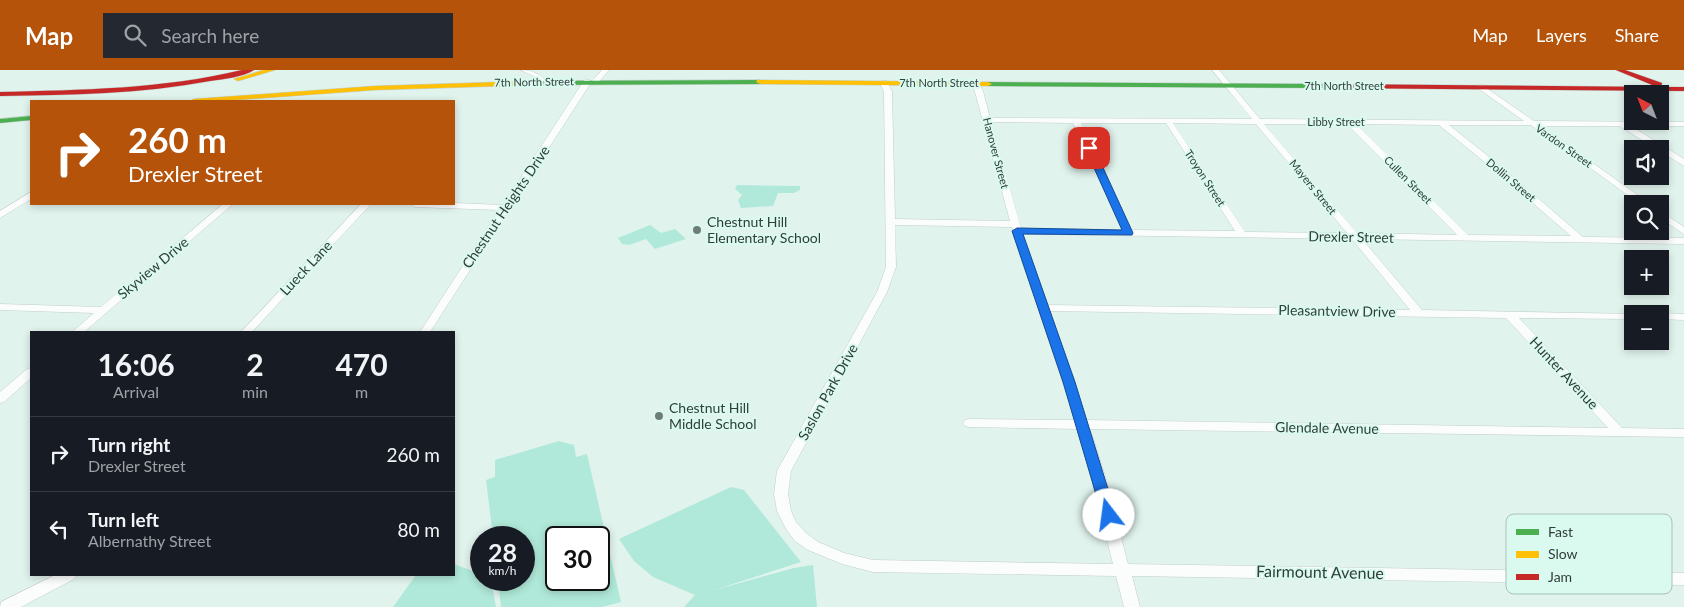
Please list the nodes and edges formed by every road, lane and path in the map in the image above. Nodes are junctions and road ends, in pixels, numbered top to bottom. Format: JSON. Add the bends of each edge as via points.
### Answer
{"nodes":[{"id":1,"x":228,"y":70,"type":"edge"},
{"id":2,"x":243,"y":70,"type":"edge"},
{"id":3,"x":251,"y":70,"type":"edge"},
{"id":4,"x":272,"y":70,"type":"edge"},
{"id":5,"x":523,"y":70,"type":"edge"},
{"id":6,"x":606,"y":70,"type":"edge"},
{"id":7,"x":1215,"y":70,"type":"edge"},
{"id":8,"x":1619,"y":70,"type":"edge"},
{"id":9,"x":591,"y":81,"type":"junction"},
{"id":10,"x":543,"y":82,"type":"junction"},
{"id":11,"x":884,"y":83,"type":"junction"},
{"id":12,"x":975,"y":84,"type":"junction"},
{"id":13,"x":1227,"y":86,"type":"junction"},
{"id":14,"x":1482,"y":87,"type":"junction"},
{"id":15,"x":84,"y":88,"type":"junction"},
{"id":16,"x":1671,"y":89,"type":"junction"},
{"id":17,"x":130,"y":90,"type":"junction"},
{"id":18,"x":1684,"y":90,"type":"edge"},
{"id":19,"x":0,"y":92,"type":"edge"},
{"id":20,"x":1684,"y":94,"type":"edge"},
{"id":21,"x":205,"y":100,"type":"edge"},
{"id":22,"x":30,"y":118,"type":"edge"},
{"id":23,"x":987,"y":120,"type":"junction"},
{"id":24,"x":0,"y":121,"type":"edge"},
{"id":25,"x":1076,"y":121,"type":"junction"},
{"id":26,"x":1168,"y":122,"type":"junction"},
{"id":27,"x":1258,"y":122,"type":"junction"},
{"id":28,"x":1349,"y":122,"type":"junction"},
{"id":29,"x":1440,"y":122,"type":"junction"},
{"id":30,"x":1532,"y":123,"type":"junction"},
{"id":31,"x":1621,"y":124,"type":"junction"},
{"id":32,"x":1684,"y":124,"type":"edge"},
{"id":33,"x":1684,"y":163,"type":"edge"},
{"id":34,"x":1633,"y":195,"type":"edge"},
{"id":35,"x":26,"y":201,"type":"edge"},
{"id":36,"x":227,"y":205,"type":"edge"},
{"id":37,"x":365,"y":205,"type":"edge"},
{"id":38,"x":438,"y":205,"type":"edge"},
{"id":39,"x":506,"y":208,"type":"junction"},
{"id":40,"x":0,"y":215,"type":"edge"},
{"id":41,"x":1669,"y":220,"type":"edge"},
{"id":42,"x":891,"y":222,"type":"junction"},
{"id":43,"x":1016,"y":228,"type":"junction"},
{"id":44,"x":1684,"y":231,"type":"edge"},
{"id":45,"x":1128,"y":233,"type":"junction"},
{"id":46,"x":1242,"y":235,"type":"junction"},
{"id":47,"x":1353,"y":237,"type":"junction"},
{"id":48,"x":1467,"y":238,"type":"junction"},
{"id":49,"x":1581,"y":240,"type":"junction"},
{"id":50,"x":1684,"y":241,"type":"edge"},
{"id":51,"x":0,"y":307,"type":"edge"},
{"id":52,"x":1042,"y":308,"type":"junction"},
{"id":53,"x":104,"y":310,"type":"junction"},
{"id":54,"x":1418,"y":312,"type":"junction"},
{"id":55,"x":1509,"y":314,"type":"junction"},
{"id":56,"x":1624,"y":316,"type":"edge"},
{"id":57,"x":1669,"y":316,"type":"edge"},
{"id":58,"x":1684,"y":317,"type":"edge"},
{"id":59,"x":79,"y":331,"type":"edge"},
{"id":60,"x":247,"y":331,"type":"edge"},
{"id":61,"x":426,"y":331,"type":"edge"},
{"id":62,"x":30,"y":373,"type":"edge"},
{"id":63,"x":0,"y":399,"type":"edge"},
{"id":64,"x":969,"y":423,"type":"dead end"},
{"id":65,"x":1082,"y":424,"type":"junction"},
{"id":66,"x":1619,"y":432,"type":"junction"},
{"id":67,"x":1684,"y":433,"type":"edge"},
{"id":68,"x":957,"y":567,"type":"joint"},
{"id":69,"x":1123,"y":569,"type":"junction"},
{"id":70,"x":1506,"y":575,"type":"edge"},
{"id":71,"x":66,"y":576,"type":"edge"},
{"id":72,"x":7,"y":607,"type":"edge"},
{"id":73,"x":1132,"y":607,"type":"edge"}],
"edges":[{"from":1,"to":15,"type":"main road","via":[[167,82]]},
{"from":2,"to":15,"type":"main road","via":[[172,85]]},
{"from":3,"to":17,"type":"main road","via":[[193,83]]},
{"from":4,"to":17,"type":"main road","via":[[206,85]]},
{"from":5,"to":10,"type":"street","via":[[536,74]]},
{"from":6,"to":9,"type":"street","name":"Chestnut Heights Drive"},
{"from":7,"to":13,"type":"street","name":"Mayers Street"},
{"from":8,"to":16,"type":"main road"},
{"from":9,"to":10,"type":"main road","name":"7th North Street"},
{"from":9,"to":11,"type":"main road","name":"7th North Street"},
{"from":9,"to":39,"type":"street","name":"Chestnut Heights Drive"},
{"from":10,"to":21,"type":"main road","name":"7th North Street","via":[[405,85]]},
{"from":11,"to":12,"type":"main road","name":"7th North Street"},
{"from":11,"to":42,"type":"street","name":"Saslon Park Drive","via":[[888,92]]},
{"from":12,"to":13,"type":"main road","name":"7th North Street"},
{"from":12,"to":23,"type":"street","name":"Hanover Street"},
{"from":13,"to":14,"type":"main road","name":"7th North Street"},
{"from":13,"to":27,"type":"street","name":"Mayers Street"},
{"from":14,"to":16,"type":"main road","name":"7th North Street"},
{"from":14,"to":30,"type":"street","name":"Vardon Street"},
{"from":15,"to":19,"type":"main road"},
{"from":16,"to":18,"type":"main road","name":"7th North Street"},
{"from":16,"to":20,"type":"main road"},
{"from":17,"to":19,"type":"main road"},
{"from":22,"to":24,"type":"main road"},
{"from":23,"to":25,"type":"street","name":"Libby Street"},
{"from":23,"to":43,"type":"street","name":"Hanover Street"},
{"from":25,"to":26,"type":"street","name":"Libby Street"},
{"from":25,"to":45,"type":"street"},
{"from":26,"to":27,"type":"street","name":"Libby Street"},
{"from":26,"to":46,"type":"street","name":"Troyon Street"},
{"from":27,"to":28,"type":"street","name":"Libby Street"},
{"from":27,"to":47,"type":"street","name":"Mayers Street"},
{"from":28,"to":29,"type":"street","name":"Libby Street"},
{"from":28,"to":48,"type":"street","name":"Cullen Street"},
{"from":29,"to":30,"type":"street","name":"Libby Street"},
{"from":29,"to":49,"type":"street","name":"Dollin Street"},
{"from":30,"to":31,"type":"street","name":"Libby Street"},
{"from":30,"to":34,"type":"street","name":"Vardon Street"},
{"from":31,"to":32,"type":"street","name":"Libby Street"},
{"from":31,"to":33,"type":"street"},
{"from":35,"to":40,"type":"street"},
{"from":36,"to":53,"type":"street","name":"Skyview Drive"},
{"from":37,"to":60,"type":"street","name":"Lueck Lane"},
{"from":38,"to":39,"type":"street"},
{"from":39,"to":61,"type":"street","name":"Chestnut Heights Drive"},
{"from":41,"to":44,"type":"street"},
{"from":42,"to":43,"type":"street","name":"Drexler Street"},
{"from":42,"to":68,"type":"street","name":"Saslon Park Drive","via":[[891,268],[887,282],[784,471],[781,494],[786,517],[795,531],[812,546],[840,559],[873,566]]},
{"from":43,"to":45,"type":"street","name":"Drexler Street"},
{"from":43,"to":52,"type":"street","name":"Hanover Street"},
{"from":45,"to":46,"type":"street","name":"Drexler Street"},
{"from":46,"to":47,"type":"street","name":"Drexler Street"},
{"from":47,"to":48,"type":"street","name":"Drexler Street"},
{"from":47,"to":54,"type":"street","name":"Mayers Street"},
{"from":48,"to":49,"type":"street","name":"Drexler Street"},
{"from":49,"to":50,"type":"street","name":"Drexler Street"},
{"from":51,"to":53,"type":"street"},
{"from":52,"to":54,"type":"street","name":"Pleasantview Drive"},
{"from":52,"to":65,"type":"street","name":"Hanover Street"},
{"from":53,"to":59,"type":"street","name":"Skyview Drive"},
{"from":54,"to":55,"type":"street","name":"Pleasantview Drive"},
{"from":55,"to":56,"type":"street","name":"Pleasantview Drive"},
{"from":55,"to":66,"type":"street","name":"Hunter Avenue"},
{"from":57,"to":58,"type":"street"},
{"from":62,"to":63,"type":"street"},
{"from":64,"to":65,"type":"street","name":"Glendale Avenue"},
{"from":65,"to":66,"type":"street","name":"Glendale Avenue"},
{"from":65,"to":69,"type":"street","name":"Hanover Street"},
{"from":66,"to":67,"type":"street","name":"Glendale Avenue"},
{"from":68,"to":69,"type":"street","name":"Fairmount Avenue"},
{"from":69,"to":70,"type":"street","name":"Fairmount Avenue"},
{"from":69,"to":73,"type":"street","name":"Hanover Street"},
{"from":71,"to":72,"type":"street"}]}
